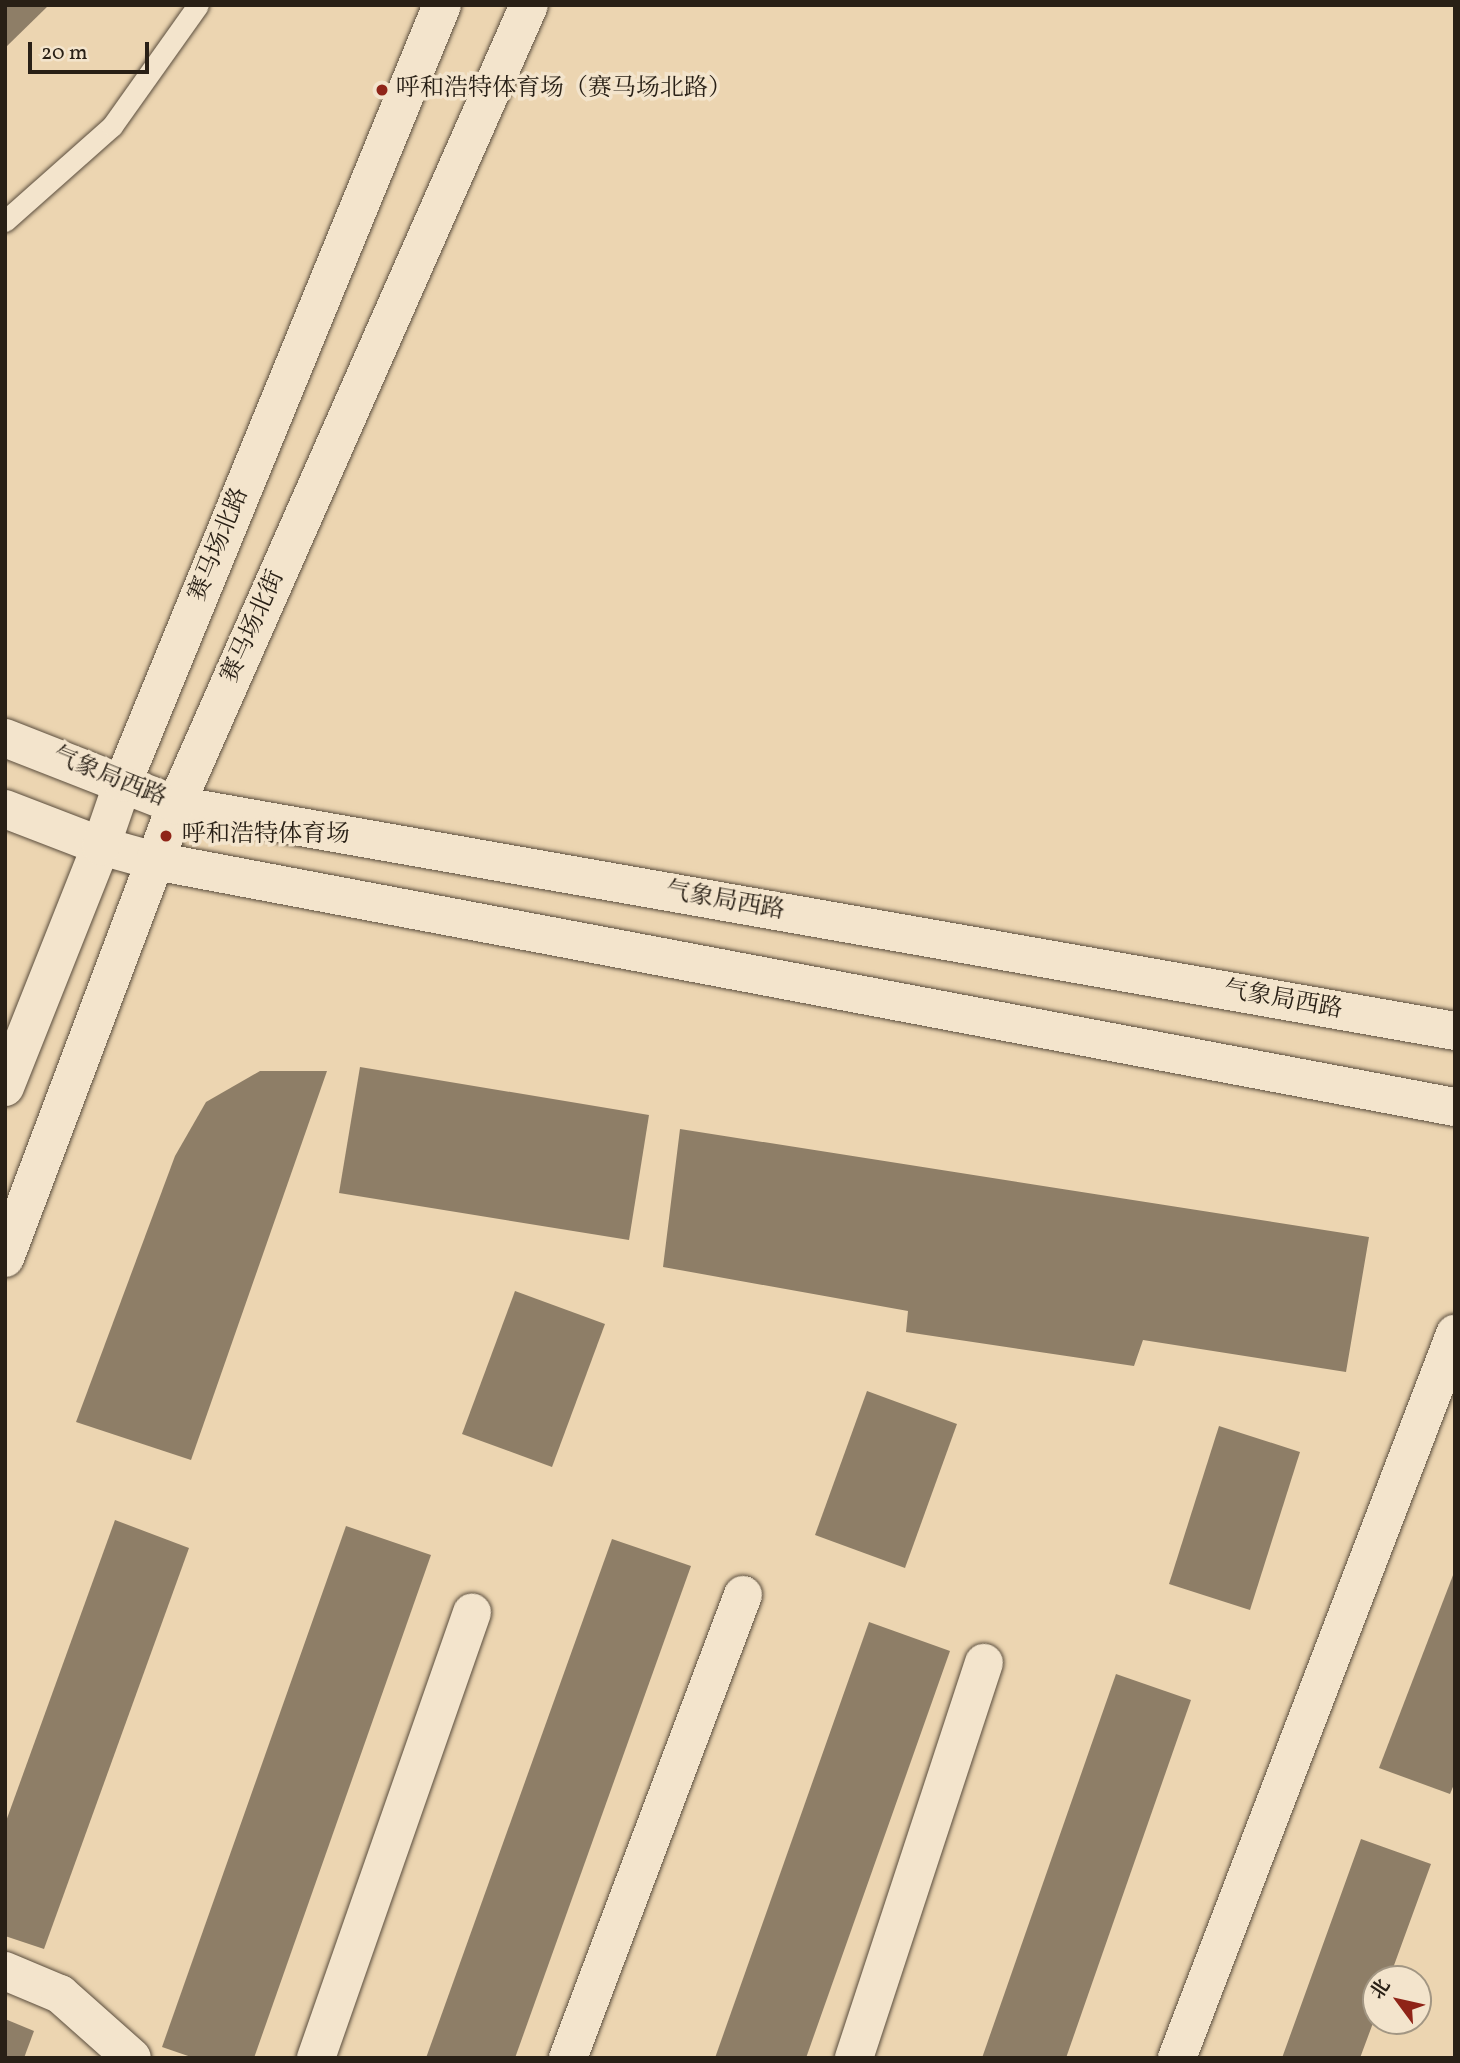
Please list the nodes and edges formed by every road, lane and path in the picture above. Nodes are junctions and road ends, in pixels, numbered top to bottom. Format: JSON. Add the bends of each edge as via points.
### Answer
{"nodes":[{"id":1,"x":198,"y":5,"type":"edge"},
{"id":2,"x":442,"y":5,"type":"edge"},
{"id":3,"x":529,"y":5,"type":"edge"},
{"id":4,"x":5,"y":221,"type":"edge"},
{"id":5,"x":5,"y":738,"type":"edge"},
{"id":6,"x":123,"y":782,"type":"junction"},
{"id":7,"x":176,"y":805,"type":"junction"},
{"id":8,"x":5,"y":809,"type":"edge"},
{"id":9,"x":101,"y":846,"type":"junction"},
{"id":10,"x":155,"y":861,"type":"junction"},
{"id":11,"x":1455,"y":1031,"type":"edge"},
{"id":12,"x":5,"y":1087,"type":"edge"},
{"id":13,"x":1455,"y":1107,"type":"edge"},
{"id":14,"x":5,"y":1258,"type":"edge"},
{"id":15,"x":1455,"y":1334,"type":"edge"},
{"id":16,"x":743,"y":1595,"type":"dead end"},
{"id":17,"x":472,"y":1613,"type":"dead end"},
{"id":18,"x":984,"y":1663,"type":"dead end"},
{"id":19,"x":5,"y":1971,"type":"edge"},
{"id":20,"x":132,"y":2058,"type":"edge"},
{"id":21,"x":316,"y":2058,"type":"edge"},
{"id":22,"x":568,"y":2058,"type":"edge"},
{"id":23,"x":854,"y":2058,"type":"edge"},
{"id":24,"x":1177,"y":2058,"type":"edge"}],
"edges":[{"from":1,"to":4,"type":"lane","via":[[112,126]]},
{"from":2,"to":6,"type":"street","name":"赛马场北路"},
{"from":3,"to":7,"type":"street","name":"赛马场北街"},
{"from":5,"to":6,"type":"street","name":"气象局西路"},
{"from":6,"to":7,"type":"street","name":"气象局西路"},
{"from":6,"to":9,"type":"street","name":"赛马场北路"},
{"from":7,"to":10,"type":"street","name":"赛马场北街"},
{"from":7,"to":11,"type":"street","name":"气象局西路"},
{"from":8,"to":9,"type":"street"},
{"from":9,"to":10,"type":"street"},
{"from":9,"to":12,"type":"street","name":"赛马场北路"},
{"from":10,"to":13,"type":"street"},
{"from":10,"to":14,"type":"street","name":"赛马场北街"},
{"from":15,"to":24,"type":"street"},
{"from":16,"to":22,"type":"street"},
{"from":17,"to":21,"type":"street"},
{"from":18,"to":23,"type":"street"},
{"from":19,"to":20,"type":"street","via":[[60,1994]]}]}
